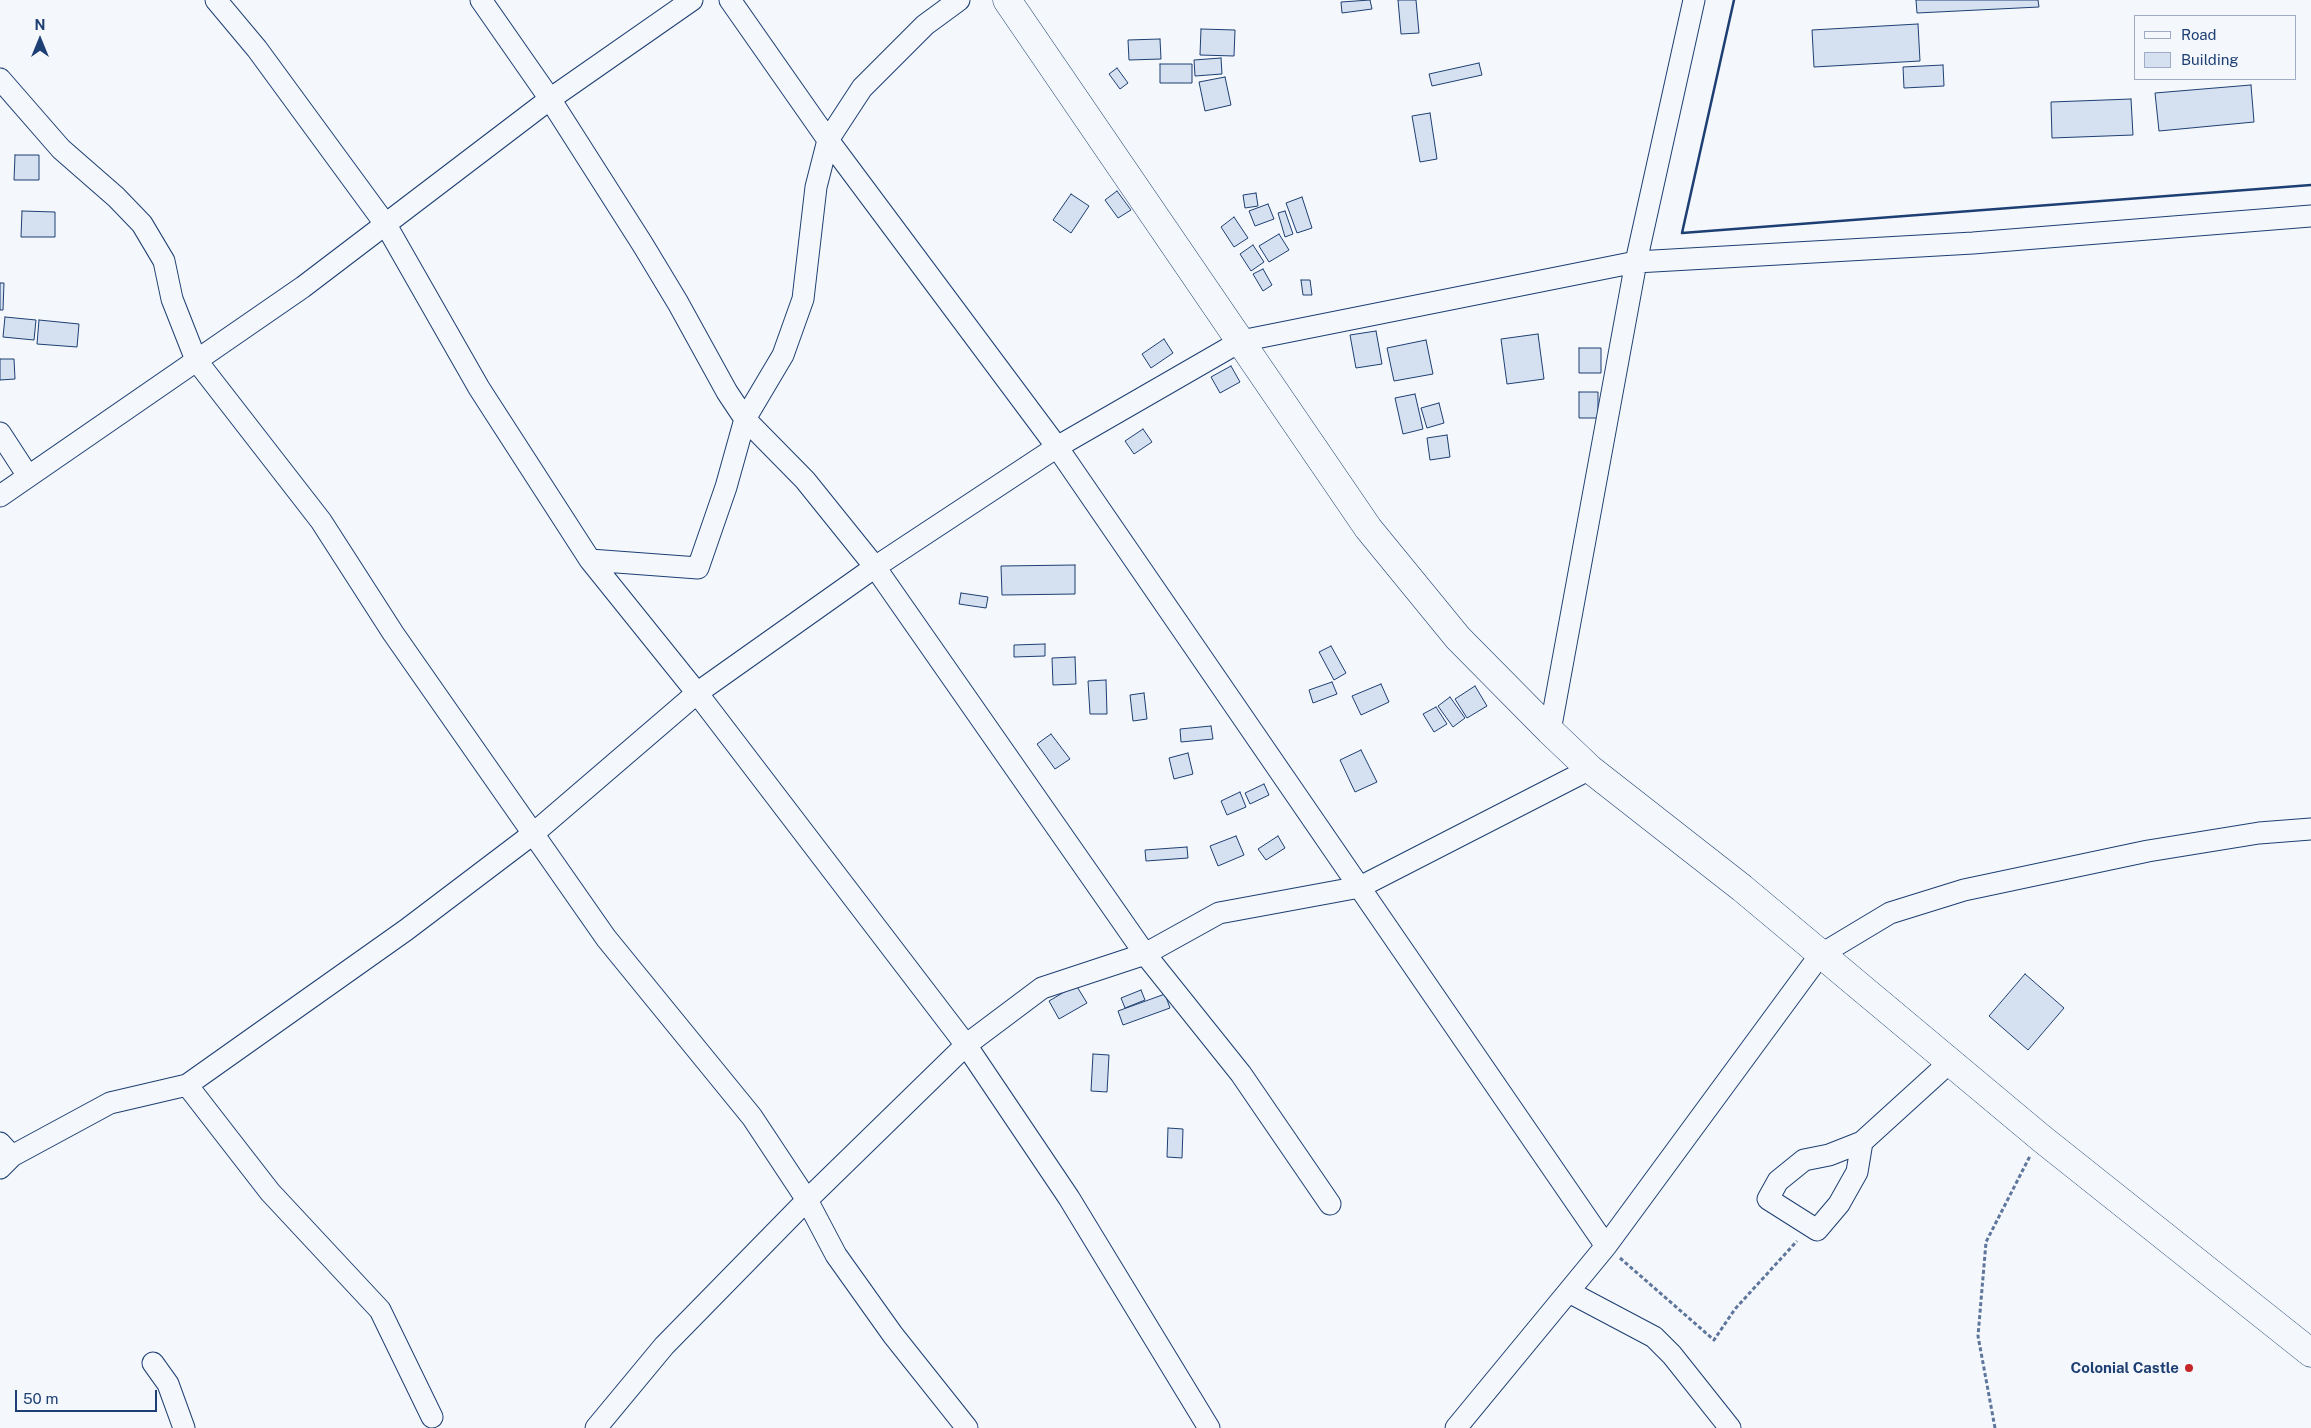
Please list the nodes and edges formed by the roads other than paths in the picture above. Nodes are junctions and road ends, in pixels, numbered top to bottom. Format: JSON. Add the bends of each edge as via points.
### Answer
{"nodes":[{"id":1,"x":216,"y":0,"type":"edge"},
{"id":2,"x":481,"y":0,"type":"edge"},
{"id":3,"x":692,"y":0,"type":"edge"},
{"id":4,"x":730,"y":0,"type":"edge"},
{"id":5,"x":959,"y":0,"type":"edge"},
{"id":6,"x":1007,"y":0,"type":"edge"},
{"id":7,"x":1694,"y":0,"type":"edge"},
{"id":8,"x":0,"y":80,"type":"edge"},
{"id":9,"x":550,"y":98,"type":"junction"},
{"id":10,"x":828,"y":140,"type":"junction"},
{"id":11,"x":2311,"y":216,"type":"edge"},
{"id":12,"x":386,"y":225,"type":"junction"},
{"id":13,"x":1636,"y":262,"type":"junction"},
{"id":14,"x":1242,"y":341,"type":"junction"},
{"id":15,"x":196,"y":360,"type":"junction"},
{"id":16,"x":745,"y":419,"type":"junction"},
{"id":17,"x":0,"y":433,"type":"edge"},
{"id":18,"x":1057,"y":447,"type":"junction"},
{"id":19,"x":28,"y":476,"type":"junction"},
{"id":20,"x":0,"y":496,"type":"edge"},
{"id":21,"x":590,"y":560,"type":"junction"},
{"id":22,"x":875,"y":567,"type":"junction"},
{"id":23,"x":697,"y":693,"type":"junction"},
{"id":24,"x":1550,"y":731,"type":"junction"},
{"id":25,"x":1590,"y":769,"type":"junction"},
{"id":26,"x":2311,"y":829,"type":"edge"},
{"id":27,"x":534,"y":833,"type":"junction"},
{"id":28,"x":1360,"y":888,"type":"junction"},
{"id":29,"x":1145,"y":954,"type":"junction"},
{"id":30,"x":1820,"y":955,"type":"junction"},
{"id":31,"x":966,"y":1044,"type":"junction"},
{"id":32,"x":1950,"y":1062,"type":"junction"},
{"id":33,"x":187,"y":1085,"type":"junction"},
{"id":34,"x":1862,"y":1142,"type":"junction"},
{"id":35,"x":4,"y":1155,"type":"edge"},
{"id":36,"x":807,"y":1200,"type":"junction"},
{"id":37,"x":1330,"y":1204,"type":"dead end"},
{"id":38,"x":1606,"y":1246,"type":"junction"},
{"id":39,"x":1569,"y":1292,"type":"junction"},
{"id":40,"x":2311,"y":1354,"type":"edge"},
{"id":41,"x":153,"y":1363,"type":"dead end"},
{"id":42,"x":432,"y":1417,"type":"dead end"},
{"id":43,"x":184,"y":1428,"type":"edge"},
{"id":44,"x":596,"y":1428,"type":"edge"},
{"id":45,"x":967,"y":1428,"type":"edge"},
{"id":46,"x":1208,"y":1428,"type":"edge"},
{"id":47,"x":1456,"y":1428,"type":"edge"},
{"id":48,"x":1730,"y":1428,"type":"edge"}],
"edges":[{"from":1,"to":12,"type":"street","via":[[257,49]]},
{"from":2,"to":9,"type":"street"},
{"from":3,"to":9,"type":"street"},
{"from":4,"to":10,"type":"street"},
{"from":5,"to":10,"type":"street","via":[[925,25],[862,88]]},
{"from":6,"to":14,"type":"highway"},
{"from":7,"to":13,"type":"street"},
{"from":8,"to":15,"type":"street","via":[[61,148],[142,224],[164,261],[172,299]]},
{"from":9,"to":12,"type":"street"},
{"from":9,"to":16,"type":"street","via":[[668,287]]},
{"from":10,"to":16,"type":"street","via":[[816,187],[803,299],[783,355]]},
{"from":10,"to":18,"type":"street"},
{"from":11,"to":13,"type":"street","via":[[1973,243]]},
{"from":12,"to":15,"type":"street"},
{"from":12,"to":21,"type":"street","via":[[479,388]]},
{"from":13,"to":14,"type":"street"},
{"from":13,"to":24,"type":"street"},
{"from":14,"to":18,"type":"street"},
{"from":14,"to":24,"type":"highway","via":[[1368,528],[1458,638]]},
{"from":15,"to":19,"type":"street"},
{"from":15,"to":27,"type":"street","via":[[321,521],[393,632]]},
{"from":16,"to":21,"type":"street","via":[[698,568]]},
{"from":16,"to":22,"type":"street","via":[[805,480]]},
{"from":17,"to":19,"type":"street"},
{"from":18,"to":22,"type":"street"},
{"from":18,"to":28,"type":"street"},
{"from":19,"to":20,"type":"street"},
{"from":21,"to":23,"type":"street"},
{"from":22,"to":23,"type":"street"},
{"from":22,"to":29,"type":"street"},
{"from":23,"to":27,"type":"street"},
{"from":23,"to":31,"type":"street"},
{"from":24,"to":25,"type":"highway"},
{"from":25,"to":28,"type":"street"},
{"from":25,"to":30,"type":"highway","via":[[1742,888]]},
{"from":26,"to":30,"type":"street","via":[[2259,833],[2148,851],[1964,890],[1890,913]]},
{"from":27,"to":33,"type":"street","via":[[406,930]]},
{"from":27,"to":36,"type":"street","via":[[606,938],[752,1117]]},
{"from":28,"to":29,"type":"street","via":[[1219,913]]},
{"from":28,"to":38,"type":"street"},
{"from":29,"to":31,"type":"street","via":[[1042,988]]},
{"from":29,"to":37,"type":"street","via":[[1241,1074]]},
{"from":30,"to":32,"type":"highway"},
{"from":30,"to":38,"type":"street"},
{"from":31,"to":36,"type":"street"},
{"from":31,"to":46,"type":"street","via":[[1069,1198]]},
{"from":32,"to":34,"type":"street"},
{"from":32,"to":40,"type":"highway"},
{"from":33,"to":35,"type":"street","via":[[110,1103]]},
{"from":33,"to":42,"type":"street","via":[[270,1192],[380,1310]]},
{"from":34,"to":34,"type":"street","via":[[1829,1155],[1804,1160],[1778,1181],[1768,1199],[1817,1230],[1840,1204],[1857,1172]]},
{"from":36,"to":44,"type":"street","via":[[664,1346]]},
{"from":36,"to":45,"type":"street","via":[[841,1263]]},
{"from":38,"to":39,"type":"street"},
{"from":39,"to":47,"type":"street"},
{"from":39,"to":48,"type":"street","via":[[1654,1338],[1672,1355]]},
{"from":41,"to":43,"type":"street","via":[[168,1384]]}]}
